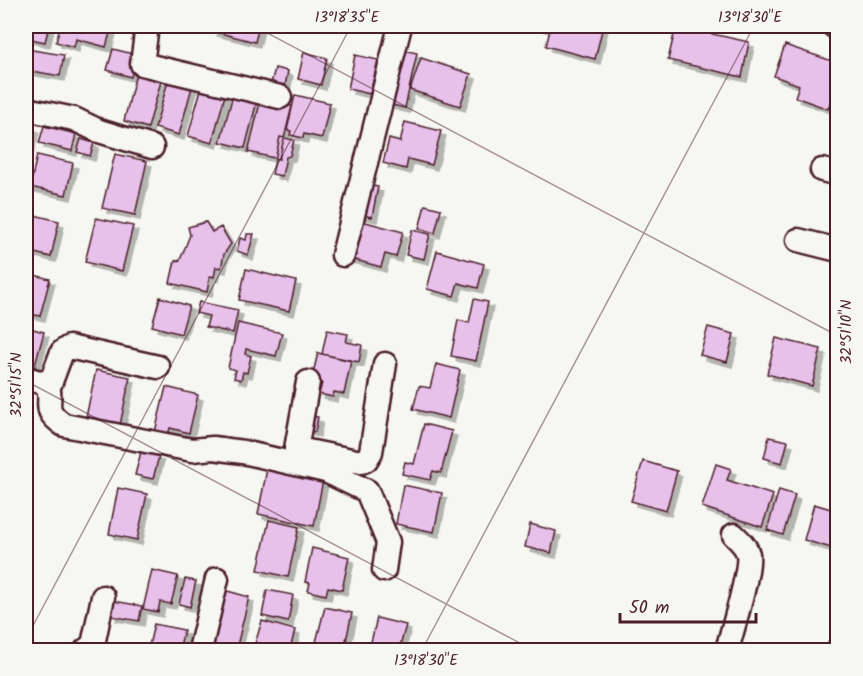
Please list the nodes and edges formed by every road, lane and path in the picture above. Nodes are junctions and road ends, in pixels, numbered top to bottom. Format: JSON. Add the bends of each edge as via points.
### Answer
{"nodes":[{"id":1,"x":147,"y":26,"type":"edge"},
{"id":2,"x":400,"y":26,"type":"edge"},
{"id":3,"x":280,"y":97,"type":"dead end"},
{"id":4,"x":26,"y":109,"type":"edge"},
{"id":5,"x":152,"y":147,"type":"dead end"},
{"id":6,"x":798,"y":240,"type":"dead end"},
{"id":7,"x":837,"y":250,"type":"edge"},
{"id":8,"x":343,"y":255,"type":"dead end"},
{"id":9,"x":385,"y":364,"type":"dead end"},
{"id":10,"x":158,"y":367,"type":"dead end"},
{"id":11,"x":26,"y":378,"type":"edge"},
{"id":12,"x":308,"y":381,"type":"dead end"},
{"id":13,"x":49,"y":387,"type":"junction"},
{"id":14,"x":296,"y":449,"type":"junction"},
{"id":15,"x":243,"y":452,"type":"junction"},
{"id":16,"x":734,"y":535,"type":"dead end"},
{"id":17,"x":384,"y":570,"type":"dead end"},
{"id":18,"x":217,"y":579,"type":"dead end"},
{"id":19,"x":103,"y":597,"type":"dead end"},
{"id":20,"x":86,"y":651,"type":"edge"},
{"id":21,"x":200,"y":651,"type":"edge"},
{"id":22,"x":727,"y":651,"type":"edge"}],
"edges":[{"from":1,"to":3,"type":"street","via":[[141,64]]},
{"from":2,"to":8,"type":"street"},
{"from":4,"to":5,"type":"street","via":[[74,119]]},
{"from":6,"to":7,"type":"street"},
{"from":9,"to":14,"type":"street","via":[[371,452],[366,460]]},
{"from":10,"to":13,"type":"street","via":[[69,347],[62,352]]},
{"from":11,"to":13,"type":"street"},
{"from":12,"to":14,"type":"street"},
{"from":13,"to":15,"type":"street","via":[[52,417],[64,425],[192,450]]},
{"from":14,"to":15,"type":"street","via":[[254,440],[245,442]]},
{"from":15,"to":17,"type":"street","via":[[326,471],[367,491],[388,542]]},
{"from":16,"to":22,"type":"street","via":[[748,554]]},
{"from":18,"to":21,"type":"street"},
{"from":19,"to":20,"type":"street","via":[[93,645]]}]}
